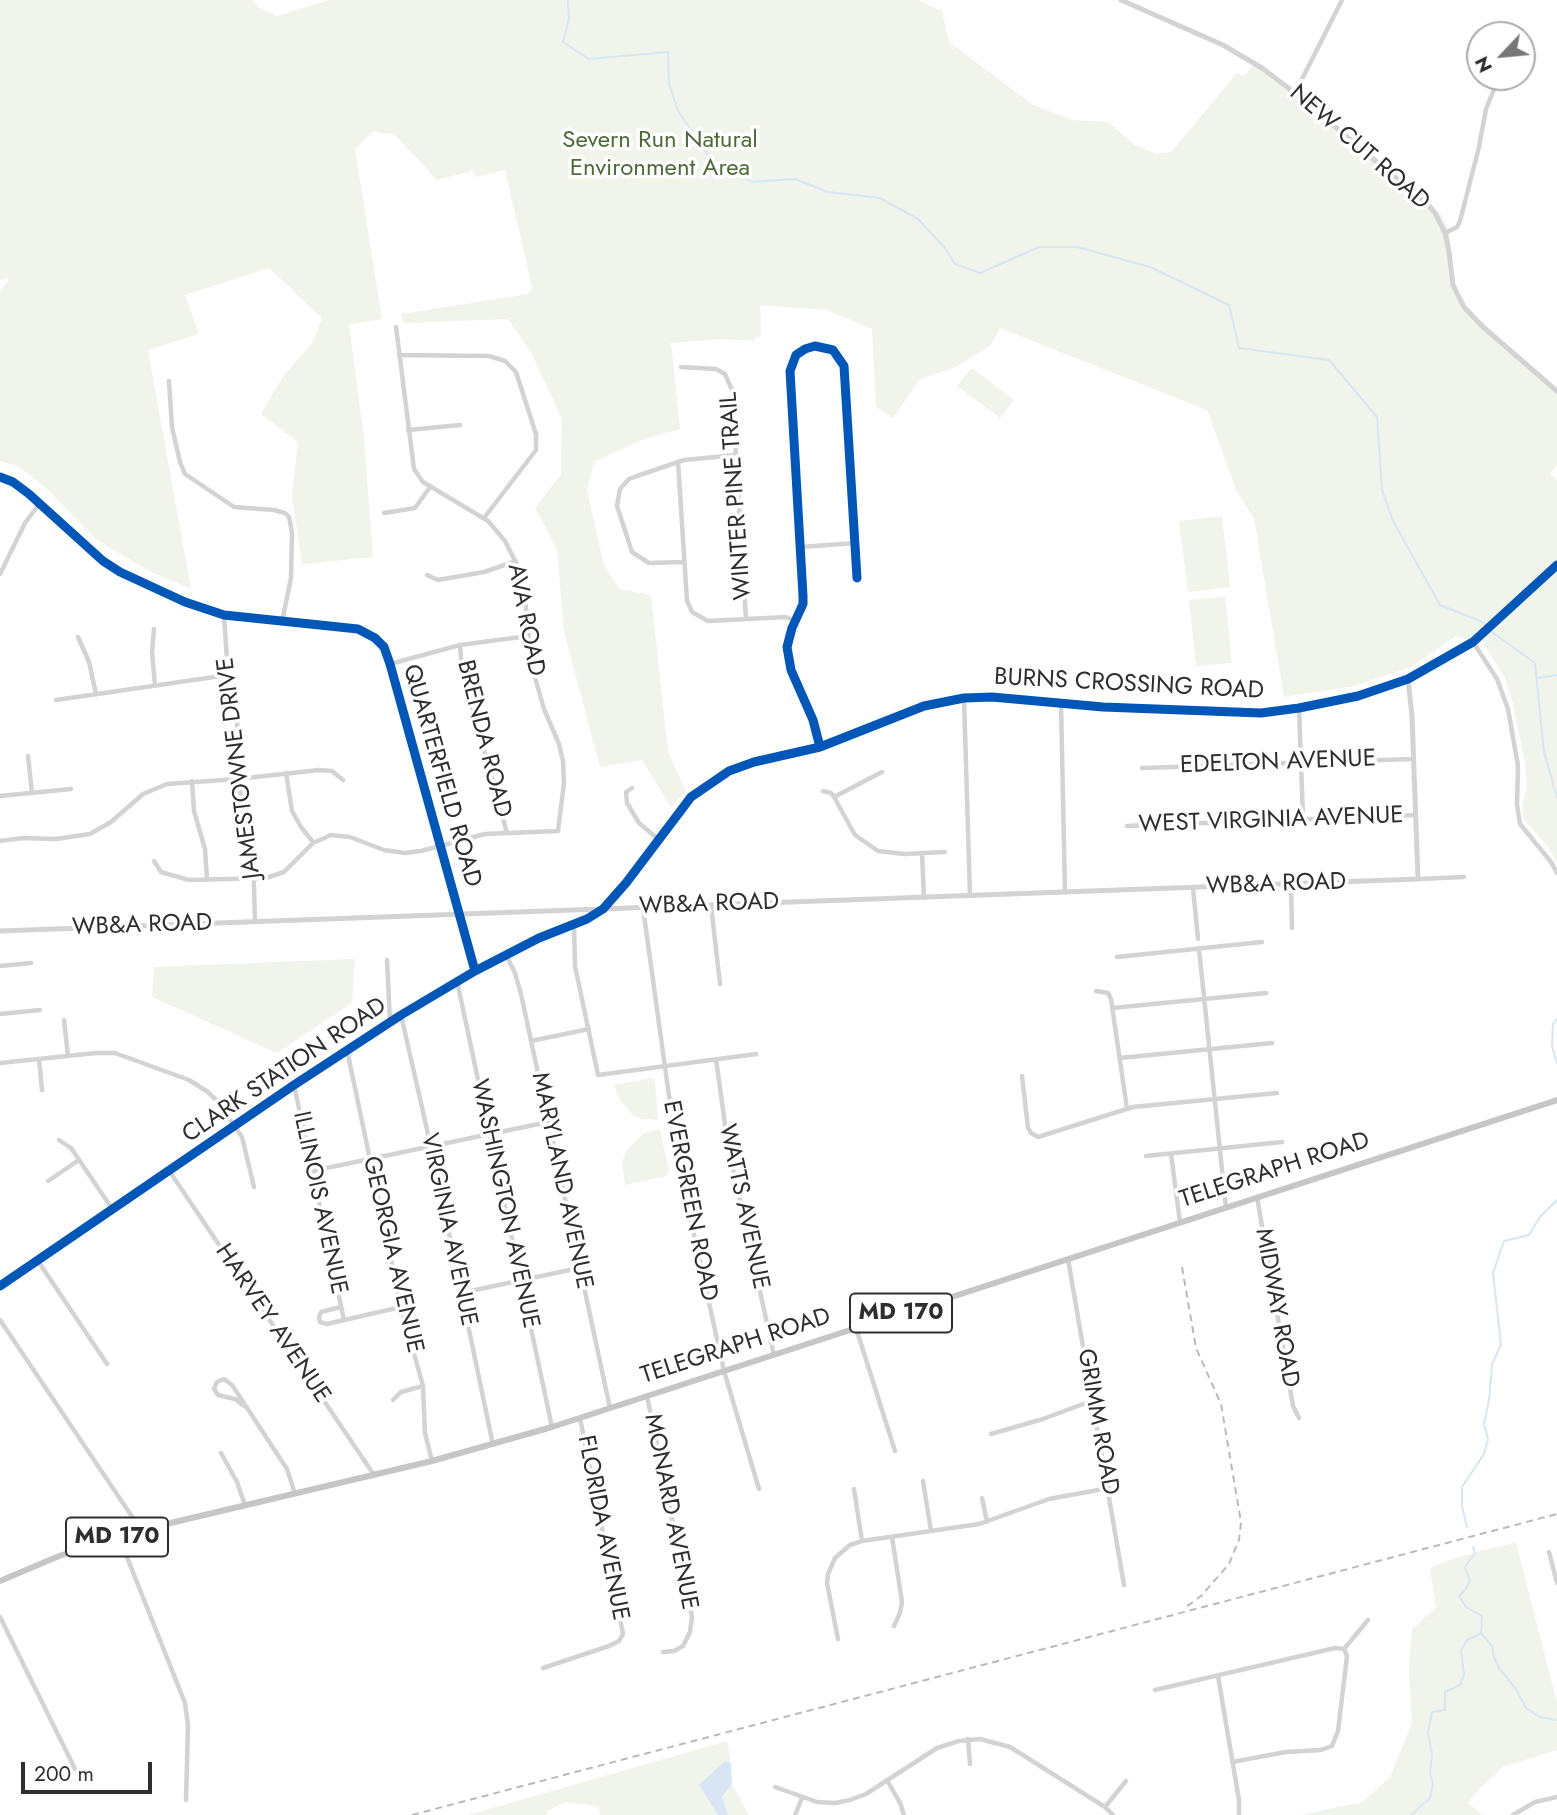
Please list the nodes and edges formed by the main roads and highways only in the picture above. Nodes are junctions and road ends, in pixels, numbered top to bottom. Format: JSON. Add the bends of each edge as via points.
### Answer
{"nodes":[{"id":1,"x":1557,"y":1100,"type":"edge"},
{"id":2,"x":0,"y":1581,"type":"edge"}],
"edges":[{"from":1,"to":2,"type":"main road","name":"TELEGRAPH ROAD","number":"MD 170","via":[[552,1427],[432,1461],[119,1536]]}]}
